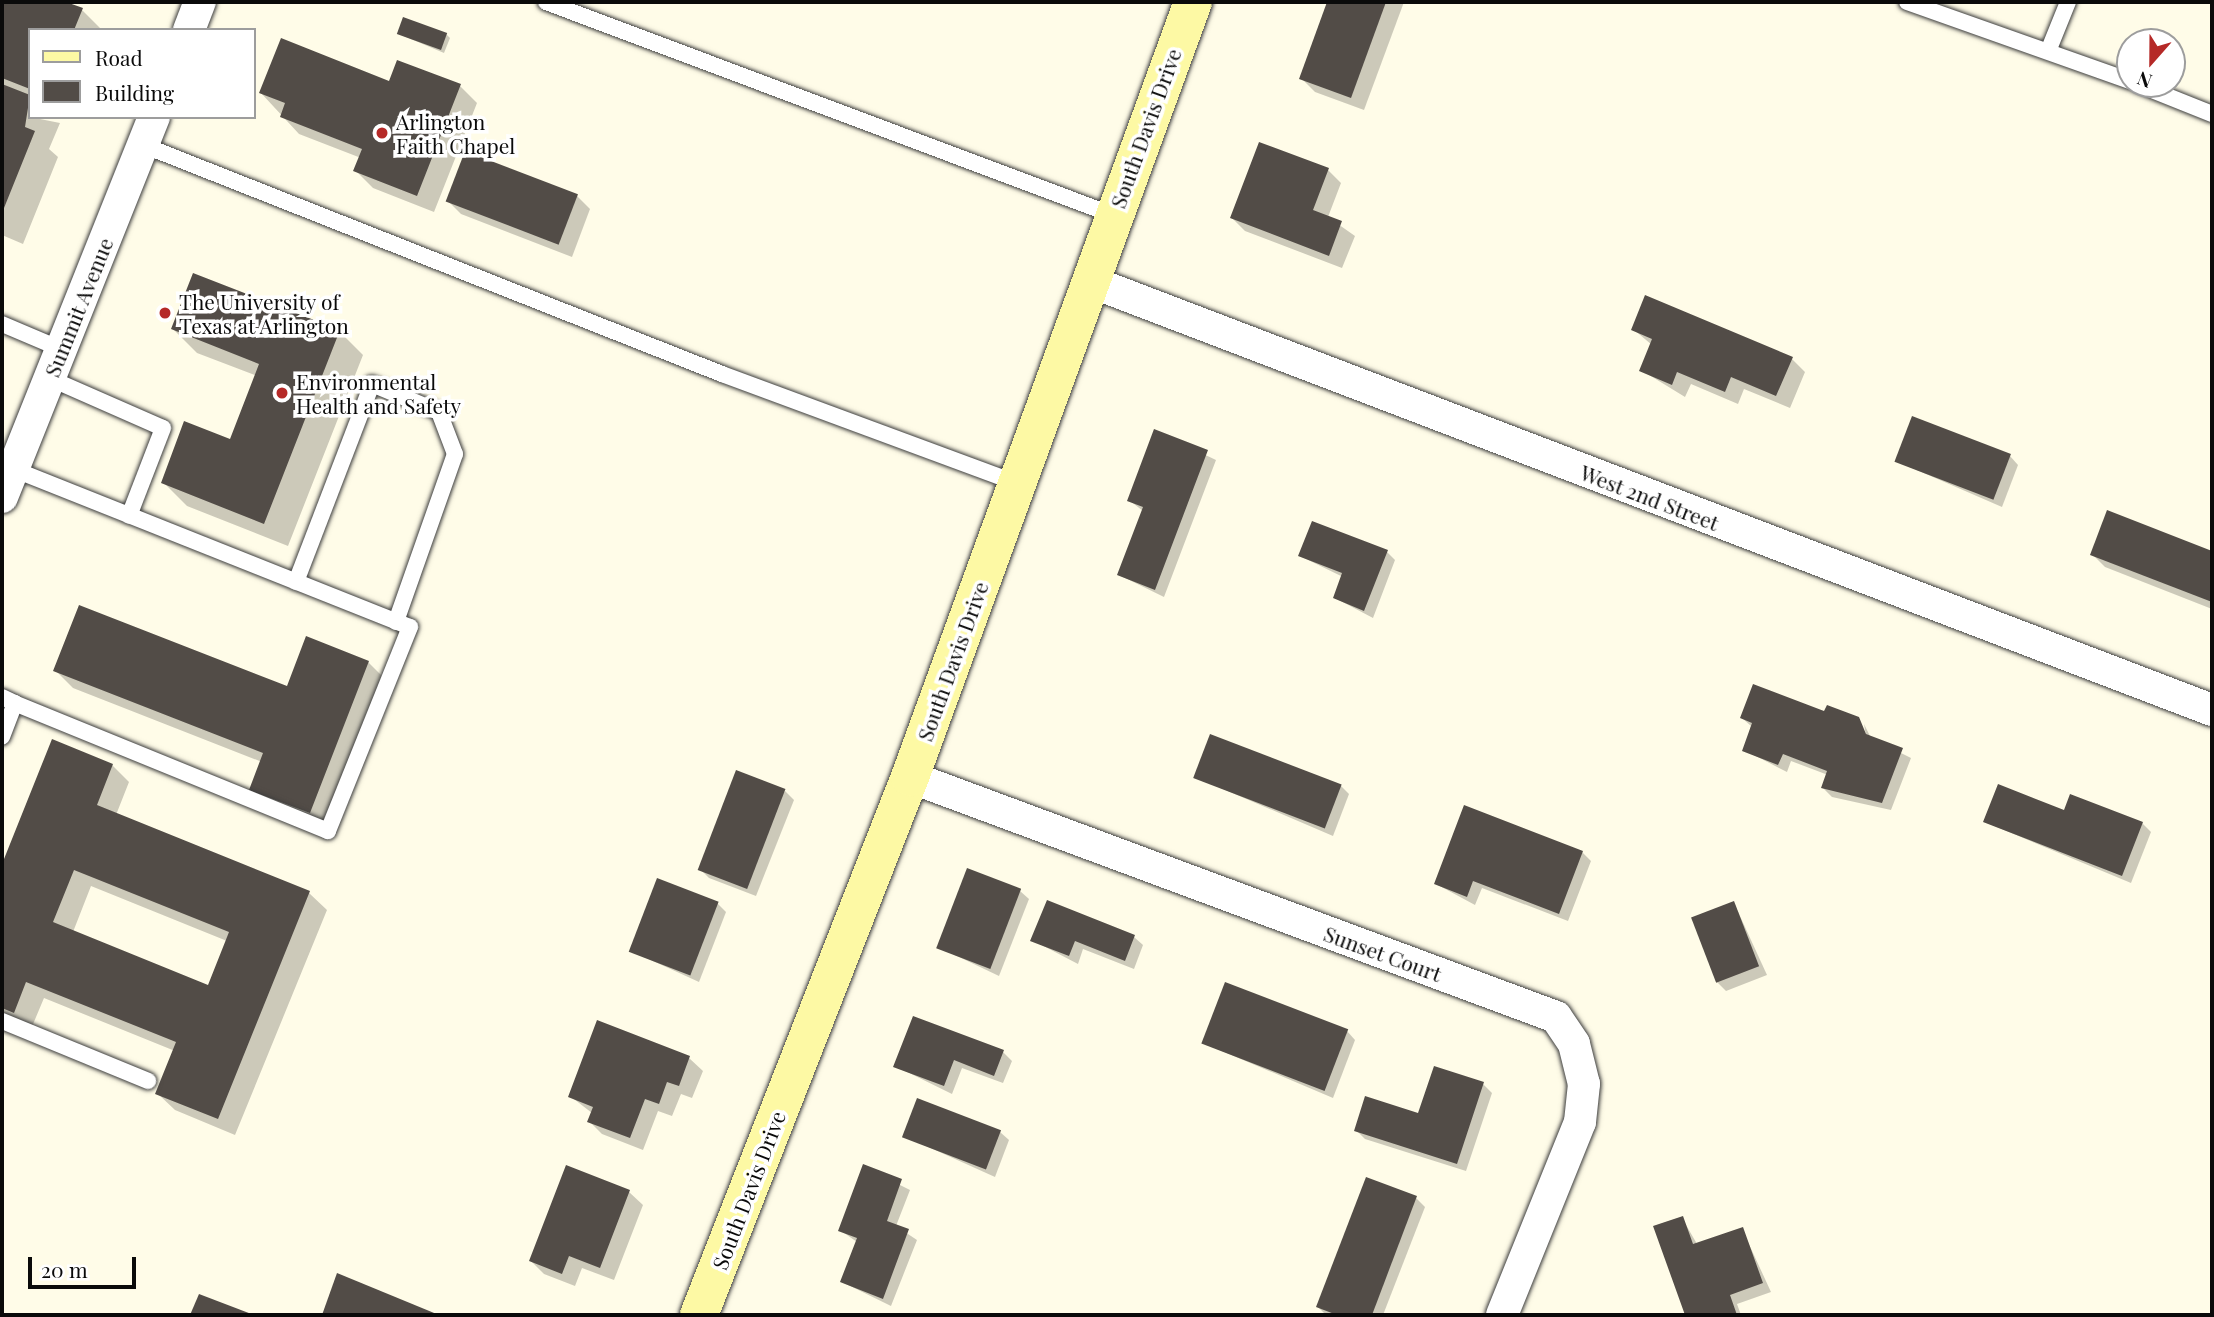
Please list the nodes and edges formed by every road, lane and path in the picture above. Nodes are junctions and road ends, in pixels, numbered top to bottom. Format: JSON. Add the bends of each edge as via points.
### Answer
{"nodes":[{"id":1,"x":200,"y":2,"type":"edge"},
{"id":2,"x":545,"y":2,"type":"edge"},
{"id":3,"x":1193,"y":2,"type":"edge"},
{"id":4,"x":1907,"y":2,"type":"edge"},
{"id":5,"x":2068,"y":2,"type":"edge"},
{"id":6,"x":190,"y":28,"type":"edge"},
{"id":7,"x":2049,"y":50,"type":"junction"},
{"id":8,"x":2116,"y":76,"type":"edge"},
{"id":9,"x":2172,"y":98,"type":"edge"},
{"id":10,"x":2212,"y":114,"type":"edge"},
{"id":11,"x":148,"y":131,"type":"edge"},
{"id":12,"x":1113,"y":215,"type":"junction"},
{"id":13,"x":1089,"y":281,"type":"junction"},
{"id":14,"x":2,"y":324,"type":"edge"},
{"id":15,"x":61,"y":349,"type":"junction"},
{"id":16,"x":49,"y":379,"type":"junction"},
{"id":17,"x":7,"y":483,"type":"edge"},
{"id":18,"x":1017,"y":483,"type":"junction"},
{"id":19,"x":129,"y":516,"type":"junction"},
{"id":20,"x":296,"y":582,"type":"junction"},
{"id":21,"x":396,"y":622,"type":"junction"},
{"id":22,"x":8,"y":700,"type":"edge"},
{"id":23,"x":2212,"y":710,"type":"edge"},
{"id":24,"x":2,"y":737,"type":"edge"},
{"id":25,"x":910,"y":778,"type":"junction"},
{"id":26,"x":2,"y":1021,"type":"edge"},
{"id":27,"x":148,"y":1081,"type":"dead end"},
{"id":28,"x":699,"y":1315,"type":"edge"},
{"id":29,"x":1502,"y":1315,"type":"edge"}],
"edges":[{"from":1,"to":6,"type":"street"},
{"from":2,"to":12,"type":"lane"},
{"from":3,"to":12,"type":"street","name":"South Davis Drive"},
{"from":4,"to":7,"type":"lane"},
{"from":5,"to":7,"type":"lane"},
{"from":7,"to":8,"type":"lane"},
{"from":9,"to":10,"type":"lane"},
{"from":11,"to":15,"type":"street","name":"Summit Avenue"},
{"from":11,"to":18,"type":"lane"},
{"from":12,"to":13,"type":"street","name":"South Davis Drive"},
{"from":13,"to":18,"type":"street","name":"South Davis Drive"},
{"from":13,"to":23,"type":"street","name":"West 2nd Street"},
{"from":14,"to":15,"type":"lane"},
{"from":15,"to":16,"type":"street","name":"Summit Avenue"},
{"from":16,"to":17,"type":"street","name":"Summit Avenue"},
{"from":16,"to":19,"type":"lane","via":[[163,428]]},
{"from":17,"to":19,"type":"lane"},
{"from":18,"to":25,"type":"street","name":"South Davis Drive"},
{"from":19,"to":20,"type":"lane"},
{"from":20,"to":21,"type":"lane"},
{"from":20,"to":21,"type":"lane","via":[[372,384],[439,412],[455,454]]},
{"from":21,"to":22,"type":"lane","via":[[410,627],[328,831]]},
{"from":22,"to":24,"type":"lane"},
{"from":25,"to":28,"type":"street","name":"South Davis Drive"},
{"from":25,"to":29,"type":"street","name":"Sunset Court","via":[[1556,1017],[1574,1044],[1584,1084],[1580,1122]]},
{"from":26,"to":27,"type":"lane"}]}
